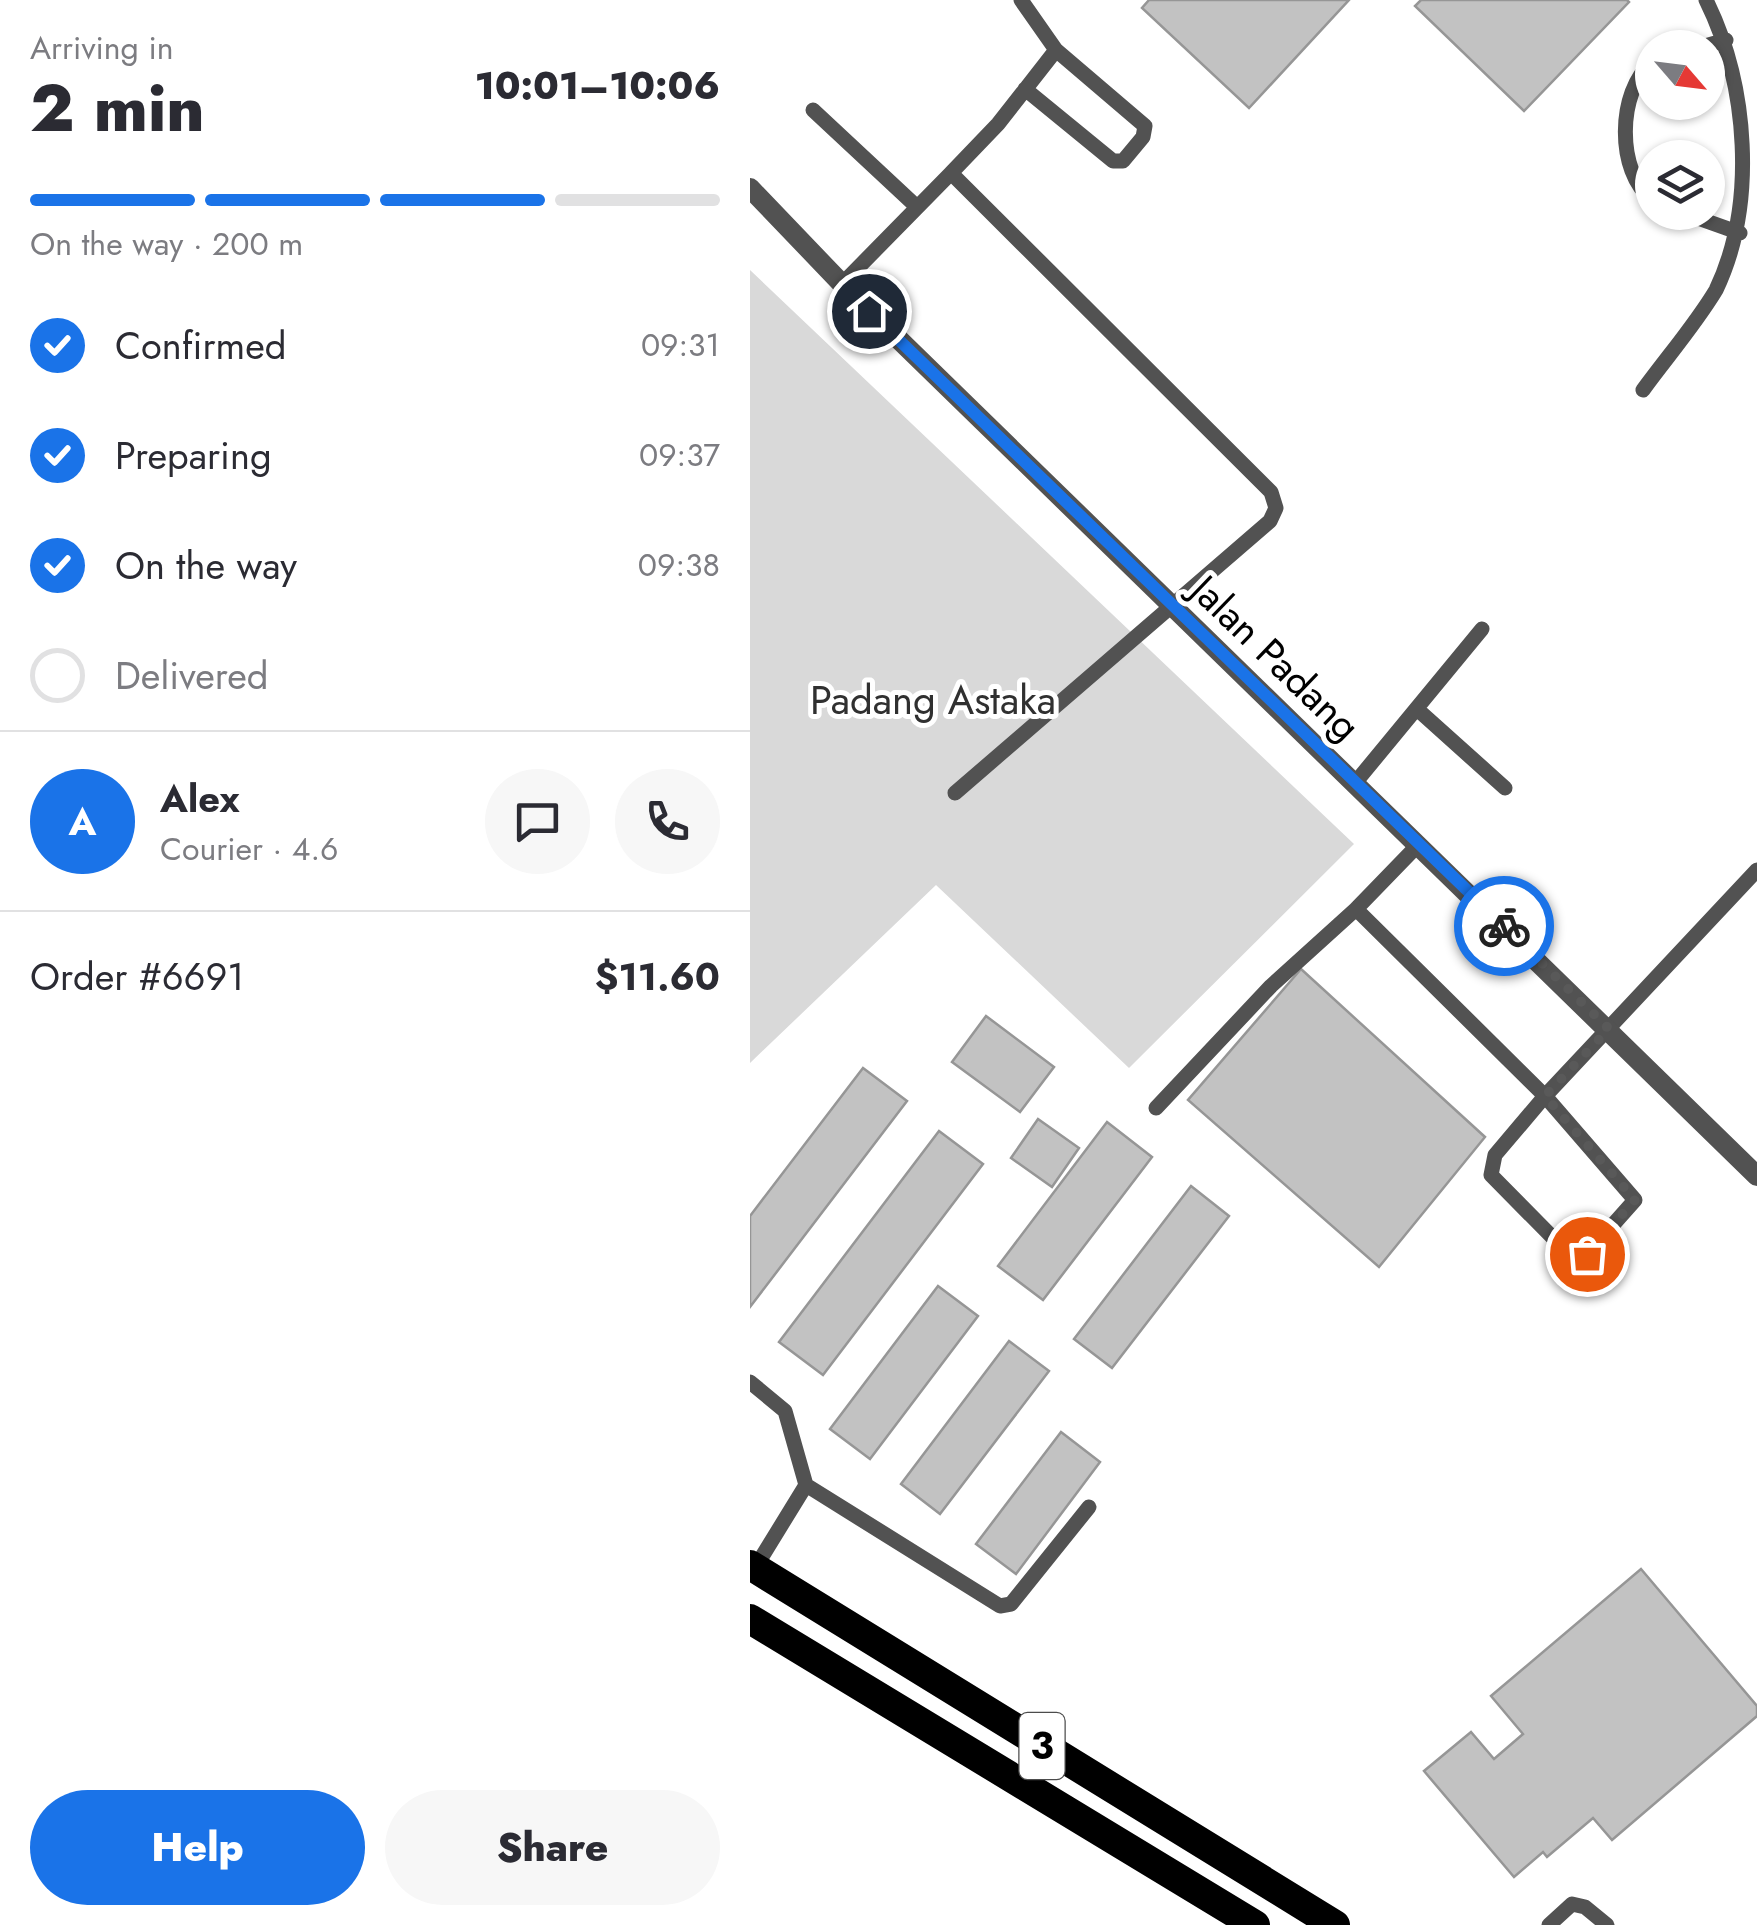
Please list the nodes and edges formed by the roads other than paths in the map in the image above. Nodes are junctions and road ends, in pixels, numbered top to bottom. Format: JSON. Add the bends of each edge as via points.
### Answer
{"nodes":[{"id":1,"x":1020,"y":0,"type":"edge"},
{"id":2,"x":1706,"y":0,"type":"edge"},
{"id":3,"x":1726,"y":40,"type":"joint"},
{"id":4,"x":1056,"y":50,"type":"junction"},
{"id":5,"x":1635,"y":86,"type":"edge"},
{"id":6,"x":1026,"y":89,"type":"junction"},
{"id":7,"x":813,"y":110,"type":"dead end"},
{"id":8,"x":950,"y":172,"type":"junction"},
{"id":9,"x":1635,"y":181,"type":"edge"},
{"id":10,"x":750,"y":188,"type":"edge"},
{"id":11,"x":917,"y":207,"type":"junction"},
{"id":12,"x":1725,"y":228,"type":"edge"},
{"id":13,"x":1740,"y":233,"type":"junction"},
{"id":14,"x":842,"y":284,"type":"junction"},
{"id":15,"x":1643,"y":390,"type":"dead end"},
{"id":16,"x":1172,"y":607,"type":"junction"},
{"id":17,"x":1482,"y":629,"type":"dead end"},
{"id":18,"x":1416,"y":709,"type":"junction"},
{"id":19,"x":1355,"y":783,"type":"junction"},
{"id":20,"x":1505,"y":788,"type":"dead end"},
{"id":21,"x":955,"y":792,"type":"dead end"},
{"id":22,"x":1419,"y":844,"type":"junction"},
{"id":23,"x":1757,"y":870,"type":"edge"},
{"id":24,"x":1356,"y":910,"type":"junction"},
{"id":25,"x":1609,"y":1029,"type":"junction"},
{"id":26,"x":1545,"y":1096,"type":"junction"},
{"id":27,"x":1156,"y":1108,"type":"dead end"},
{"id":28,"x":1757,"y":1176,"type":"edge"},
{"id":29,"x":750,"y":1382,"type":"edge"},
{"id":30,"x":806,"y":1485,"type":"junction"},
{"id":31,"x":1089,"y":1507,"type":"dead end"},
{"id":32,"x":753,"y":1567,"type":"edge"},
{"id":33,"x":750,"y":1618,"type":"edge"},
{"id":34,"x":1255,"y":1925,"type":"edge"},
{"id":35,"x":1335,"y":1925,"type":"edge"},
{"id":36,"x":1549,"y":1925,"type":"edge"},
{"id":37,"x":1607,"y":1925,"type":"edge"}],
"edges":[{"from":1,"to":4,"type":"lane"},
{"from":2,"to":3,"type":"lane"},
{"from":3,"to":13,"type":"lane","via":[[1746,161]]},
{"from":4,"to":6,"type":"lane"},
{"from":4,"to":6,"type":"lane","via":[[1144,126],[1142,138],[1124,161],[1113,161]]},
{"from":5,"to":9,"type":"lane","via":[[1628,154]]},
{"from":6,"to":8,"type":"lane"},
{"from":7,"to":11,"type":"lane"},
{"from":8,"to":11,"type":"lane"},
{"from":8,"to":16,"type":"lane","via":[[1271,492],[1276,508],[1270,521]]},
{"from":10,"to":14,"type":"street","name":"Jalan Padang"},
{"from":11,"to":14,"type":"lane"},
{"from":12,"to":13,"type":"lane"},
{"from":13,"to":15,"type":"lane","via":[[1718,288]]},
{"from":14,"to":16,"type":"street","name":"Jalan Padang"},
{"from":16,"to":19,"type":"street","name":"Jalan Padang"},
{"from":16,"to":21,"type":"lane"},
{"from":17,"to":18,"type":"lane"},
{"from":18,"to":19,"type":"lane"},
{"from":18,"to":20,"type":"lane"},
{"from":19,"to":22,"type":"street","name":"Jalan Padang"},
{"from":22,"to":24,"type":"lane"},
{"from":22,"to":25,"type":"street","name":"Jalan Padang"},
{"from":23,"to":25,"type":"lane"},
{"from":24,"to":26,"type":"lane"},
{"from":24,"to":27,"type":"lane","via":[[1271,986]]},
{"from":25,"to":26,"type":"lane"},
{"from":25,"to":28,"type":"street","name":"Jalan Padang"},
{"from":26,"to":26,"type":"lane","via":[[1635,1200],[1587,1254],[1566,1251],[1491,1175],[1495,1155]]},
{"from":29,"to":30,"type":"lane","via":[[784,1411]]},
{"from":30,"to":31,"type":"lane","via":[[1006,1606]]},
{"from":30,"to":32,"type":"lane"},
{"from":32,"to":35,"type":"highway","number":"3"},
{"from":33,"to":34,"type":"highway","number":"3"},
{"from":36,"to":37,"type":"lane","via":[[1572,1904]]}]}
